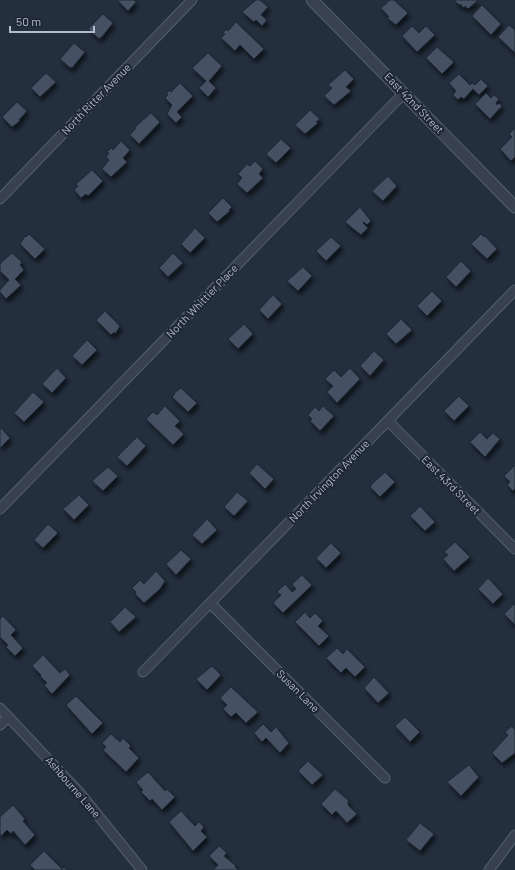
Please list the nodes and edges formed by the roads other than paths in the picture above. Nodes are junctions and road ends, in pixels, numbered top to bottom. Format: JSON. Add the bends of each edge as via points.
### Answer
{"nodes":[{"id":1,"x":192,"y":0,"type":"edge"},
{"id":2,"x":312,"y":0,"type":"edge"},
{"id":3,"x":404,"y":93,"type":"junction"},
{"id":4,"x":0,"y":199,"type":"edge"},
{"id":5,"x":514,"y":202,"type":"edge"},
{"id":6,"x":515,"y":290,"type":"edge"},
{"id":7,"x":388,"y":421,"type":"junction"},
{"id":8,"x":0,"y":509,"type":"edge"},
{"id":9,"x":515,"y":549,"type":"edge"},
{"id":10,"x":210,"y":603,"type":"junction"},
{"id":11,"x":143,"y":672,"type":"dead end"},
{"id":12,"x":0,"y":708,"type":"edge"},
{"id":13,"x":8,"y":717,"type":"junction"},
{"id":14,"x":0,"y":725,"type":"edge"},
{"id":15,"x":385,"y":778,"type":"dead end"},
{"id":16,"x":515,"y":835,"type":"edge"},
{"id":17,"x":142,"y":870,"type":"edge"},
{"id":18,"x":489,"y":870,"type":"edge"}],
"edges":[{"from":1,"to":4,"type":"street","name":"North Ritter Avenue"},
{"from":2,"to":3,"type":"street","name":"East 42nd Street"},
{"from":3,"to":5,"type":"street","name":"East 42nd Street"},
{"from":3,"to":8,"type":"street","name":"North Whittier Place"},
{"from":6,"to":7,"type":"street","name":"North Irvington Avenue"},
{"from":7,"to":9,"type":"street","name":"East 43rd Street"},
{"from":7,"to":10,"type":"street","name":"North Irvington Avenue"},
{"from":10,"to":11,"type":"street","name":"North Irvington Avenue"},
{"from":10,"to":15,"type":"street","name":"Susan Lane"},
{"from":12,"to":13,"type":"street","name":"Ashbourne Lane"},
{"from":13,"to":14,"type":"street"},
{"from":13,"to":17,"type":"street","name":"Ashbourne Lane","via":[[79,792]]},
{"from":16,"to":18,"type":"street"}]}
